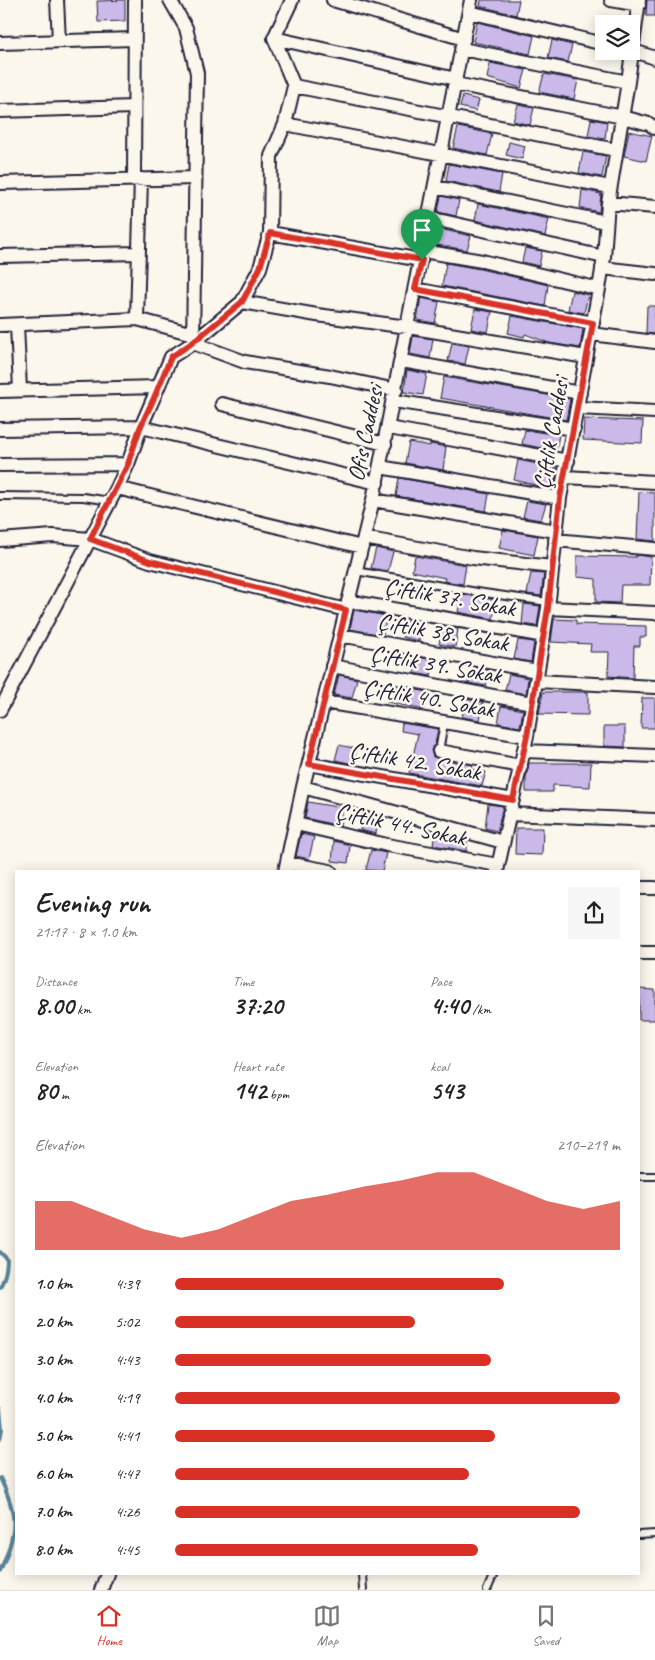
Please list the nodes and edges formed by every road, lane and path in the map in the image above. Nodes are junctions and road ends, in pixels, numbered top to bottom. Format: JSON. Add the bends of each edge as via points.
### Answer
{"nodes":[{"id":1,"x":57,"y":0,"type":"edge"},
{"id":2,"x":135,"y":0,"type":"edge"},
{"id":3,"x":173,"y":0,"type":"edge"},
{"id":4,"x":292,"y":0,"type":"edge"},
{"id":5,"x":333,"y":0,"type":"edge"},
{"id":6,"x":611,"y":0,"type":"edge"},
{"id":7,"x":639,"y":3,"type":"edge"},
{"id":8,"x":470,"y":6,"type":"edge"},
{"id":9,"x":274,"y":38,"type":"junction"},
{"id":10,"x":134,"y":39,"type":"junction"},
{"id":11,"x":59,"y":41,"type":"junction"},
{"id":12,"x":595,"y":41,"type":"edge"},
{"id":13,"x":0,"y":43,"type":"edge"},
{"id":14,"x":463,"y":44,"type":"junction"},
{"id":15,"x":640,"y":53,"type":"edge"},
{"id":16,"x":655,"y":58,"type":"edge"},
{"id":17,"x":630,"y":60,"type":"edge"},
{"id":18,"x":456,"y":82,"type":"junction"},
{"id":19,"x":628,"y":82,"type":"junction"},
{"id":20,"x":294,"y":86,"type":"junction"},
{"id":21,"x":134,"y":107,"type":"junction"},
{"id":22,"x":0,"y":111,"type":"edge"},
{"id":23,"x":622,"y":117,"type":"junction"},
{"id":24,"x":448,"y":118,"type":"junction"},
{"id":25,"x":285,"y":124,"type":"junction"},
{"id":26,"x":655,"y":128,"type":"edge"},
{"id":27,"x":616,"y":150,"type":"junction"},
{"id":28,"x":441,"y":153,"type":"junction"},
{"id":29,"x":195,"y":178,"type":"junction"},
{"id":30,"x":138,"y":179,"type":"junction"},
{"id":31,"x":0,"y":183,"type":"edge"},
{"id":32,"x":435,"y":187,"type":"junction"},
{"id":33,"x":610,"y":187,"type":"junction"},
{"id":34,"x":608,"y":203,"type":"junction"},
{"id":35,"x":655,"y":207,"type":"edge"},
{"id":36,"x":429,"y":218,"type":"junction"},
{"id":37,"x":606,"y":222,"type":"junction"},
{"id":38,"x":270,"y":233,"type":"junction"},
{"id":39,"x":139,"y":253,"type":"junction"},
{"id":40,"x":0,"y":256,"type":"edge"},
{"id":41,"x":422,"y":256,"type":"junction"},
{"id":42,"x":603,"y":262,"type":"junction"},
{"id":43,"x":655,"y":274,"type":"edge"},
{"id":44,"x":415,"y":289,"type":"junction"},
{"id":45,"x":598,"y":289,"type":"junction"},
{"id":46,"x":242,"y":302,"type":"junction"},
{"id":47,"x":137,"y":319,"type":"junction"},
{"id":48,"x":0,"y":325,"type":"edge"},
{"id":49,"x":17,"y":325,"type":"junction"},
{"id":50,"x":408,"y":327,"type":"junction"},
{"id":51,"x":592,"y":328,"type":"junction"},
{"id":52,"x":193,"y":338,"type":"junction"},
{"id":53,"x":655,"y":342,"type":"edge"},
{"id":54,"x":586,"y":357,"type":"junction"},
{"id":55,"x":402,"y":361,"type":"junction"},
{"id":56,"x":158,"y":387,"type":"junction"},
{"id":57,"x":20,"y":390,"type":"junction"},
{"id":58,"x":0,"y":391,"type":"edge"},
{"id":59,"x":580,"y":393,"type":"junction"},
{"id":60,"x":395,"y":396,"type":"junction"},
{"id":61,"x":222,"y":404,"type":"dead end"},
{"id":62,"x":578,"y":408,"type":"junction"},
{"id":63,"x":655,"y":412,"type":"edge"},
{"id":64,"x":140,"y":428,"type":"junction"},
{"id":65,"x":389,"y":428,"type":"junction"},
{"id":66,"x":0,"y":429,"type":"edge"},
{"id":67,"x":574,"y":429,"type":"junction"},
{"id":68,"x":385,"y":444,"type":"junction"},
{"id":69,"x":568,"y":461,"type":"junction"},
{"id":70,"x":128,"y":464,"type":"junction"},
{"id":71,"x":0,"y":465,"type":"edge"},
{"id":72,"x":380,"y":467,"type":"junction"},
{"id":73,"x":565,"y":477,"type":"junction"},
{"id":74,"x":377,"y":482,"type":"junction"},
{"id":75,"x":655,"y":482,"type":"edge"},
{"id":76,"x":117,"y":488,"type":"junction"},
{"id":77,"x":0,"y":496,"type":"edge"},
{"id":78,"x":560,"y":498,"type":"junction"},
{"id":79,"x":373,"y":500,"type":"junction"},
{"id":80,"x":111,"y":501,"type":"junction"},
{"id":81,"x":556,"y":536,"type":"junction"},
{"id":82,"x":90,"y":539,"type":"junction"},
{"id":83,"x":0,"y":540,"type":"edge"},
{"id":84,"x":363,"y":542,"type":"junction"},
{"id":85,"x":655,"y":549,"type":"edge"},
{"id":86,"x":552,"y":567,"type":"junction"},
{"id":87,"x":356,"y":571,"type":"junction"},
{"id":88,"x":347,"y":605,"type":"junction"},
{"id":89,"x":548,"y":605,"type":"junction"},
{"id":90,"x":655,"y":613,"type":"edge"},
{"id":91,"x":340,"y":635,"type":"junction"},
{"id":92,"x":544,"y":636,"type":"junction"},
{"id":93,"x":332,"y":666,"type":"junction"},
{"id":94,"x":537,"y":676,"type":"junction"},
{"id":95,"x":655,"y":688,"type":"edge"},
{"id":96,"x":324,"y":702,"type":"junction"},
{"id":97,"x":532,"y":703,"type":"junction"},
{"id":98,"x":0,"y":710,"type":"edge"},
{"id":99,"x":444,"y":723,"type":"junction"},
{"id":100,"x":527,"y":736,"type":"junction"},
{"id":101,"x":439,"y":751,"type":"joint"},
{"id":102,"x":524,"y":751,"type":"junction"},
{"id":103,"x":655,"y":756,"type":"edge"},
{"id":104,"x":309,"y":764,"type":"junction"},
{"id":105,"x":521,"y":766,"type":"junction"},
{"id":106,"x":303,"y":787,"type":"junction"},
{"id":107,"x":513,"y":800,"type":"junction"},
{"id":108,"x":509,"y":814,"type":"junction"},
{"id":109,"x":655,"y":820,"type":"edge"},
{"id":110,"x":296,"y":824,"type":"junction"},
{"id":111,"x":503,"y":842,"type":"junction"},
{"id":112,"x":286,"y":867,"type":"edge"},
{"id":113,"x":497,"y":868,"type":"edge"},
{"id":114,"x":319,"y":870,"type":"edge"},
{"id":115,"x":640,"y":888,"type":"edge"},
{"id":116,"x":655,"y":888,"type":"edge"},
{"id":117,"x":640,"y":953,"type":"edge"},
{"id":118,"x":655,"y":954,"type":"edge"},
{"id":119,"x":640,"y":1176,"type":"edge"},
{"id":120,"x":655,"y":1176,"type":"edge"},
{"id":121,"x":655,"y":1534,"type":"edge"},
{"id":122,"x":640,"y":1535,"type":"edge"},
{"id":123,"x":107,"y":1575,"type":"edge"},
{"id":124,"x":362,"y":1575,"type":"edge"},
{"id":125,"x":494,"y":1575,"type":"edge"},
{"id":126,"x":102,"y":1590,"type":"edge"},
{"id":127,"x":363,"y":1590,"type":"edge"},
{"id":128,"x":487,"y":1590,"type":"edge"}],
"edges":[{"from":1,"to":11,"type":"street"},
{"from":2,"to":10,"type":"street"},
{"from":3,"to":29,"type":"street","via":[[186,28],[197,74]]},
{"from":4,"to":9,"type":"street"},
{"from":5,"to":14,"type":"street"},
{"from":6,"to":7,"type":"street"},
{"from":8,"to":12,"type":"street"},
{"from":8,"to":14,"type":"street","name":"Ofis Caddesi"},
{"from":9,"to":18,"type":"street"},
{"from":9,"to":20,"type":"street"},
{"from":10,"to":11,"type":"street"},
{"from":10,"to":21,"type":"street"},
{"from":11,"to":13,"type":"street"},
{"from":14,"to":18,"type":"street","name":"Ofis Caddesi"},
{"from":14,"to":19,"type":"street"},
{"from":15,"to":16,"type":"street"},
{"from":17,"to":19,"type":"street","name":"Çiftlik Caddesi"},
{"from":18,"to":23,"type":"street"},
{"from":18,"to":24,"type":"street","name":"Ofis Caddesi"},
{"from":19,"to":23,"type":"street","name":"Çiftlik Caddesi"},
{"from":20,"to":24,"type":"street"},
{"from":20,"to":25,"type":"street"},
{"from":21,"to":22,"type":"street"},
{"from":21,"to":30,"type":"street"},
{"from":23,"to":26,"type":"street"},
{"from":23,"to":27,"type":"street","name":"Çiftlik Caddesi"},
{"from":24,"to":27,"type":"street"},
{"from":24,"to":28,"type":"street","name":"Ofis Caddesi"},
{"from":25,"to":28,"type":"street"},
{"from":25,"to":38,"type":"street","via":[[272,156]]},
{"from":27,"to":33,"type":"street","name":"Çiftlik Caddesi"},
{"from":28,"to":32,"type":"street","name":"Ofis Caddesi"},
{"from":28,"to":33,"type":"street"},
{"from":29,"to":30,"type":"street"},
{"from":29,"to":52,"type":"street"},
{"from":30,"to":31,"type":"street"},
{"from":30,"to":39,"type":"street"},
{"from":32,"to":36,"type":"street","name":"Ofis Caddesi"},
{"from":32,"to":37,"type":"street"},
{"from":33,"to":34,"type":"street","name":"Çiftlik Caddesi"},
{"from":34,"to":35,"type":"street"},
{"from":34,"to":37,"type":"street","name":"Çiftlik Caddesi"},
{"from":36,"to":41,"type":"street","name":"Ofis Caddesi"},
{"from":36,"to":42,"type":"street"},
{"from":37,"to":42,"type":"street","name":"Çiftlik Caddesi"},
{"from":38,"to":41,"type":"street"},
{"from":38,"to":46,"type":"street","via":[[260,268]]},
{"from":39,"to":40,"type":"street"},
{"from":39,"to":47,"type":"street"},
{"from":41,"to":44,"type":"street","name":"Ofis Caddesi"},
{"from":41,"to":45,"type":"street","via":[[482,261]]},
{"from":42,"to":43,"type":"street"},
{"from":42,"to":45,"type":"street","name":"Çiftlik Caddesi"},
{"from":44,"to":50,"type":"street","name":"Ofis Caddesi"},
{"from":44,"to":51,"type":"street"},
{"from":45,"to":51,"type":"street","name":"Çiftlik Caddesi"},
{"from":46,"to":50,"type":"street","via":[[317,316]]},
{"from":46,"to":52,"type":"street"},
{"from":47,"to":49,"type":"street"},
{"from":47,"to":52,"type":"street"},
{"from":48,"to":49,"type":"street"},
{"from":49,"to":57,"type":"street"},
{"from":50,"to":54,"type":"street"},
{"from":50,"to":55,"type":"street","name":"Ofis Caddesi"},
{"from":51,"to":53,"type":"street"},
{"from":51,"to":54,"type":"street","name":"Çiftlik Caddesi"},
{"from":52,"to":56,"type":"street","via":[[171,357]]},
{"from":52,"to":60,"type":"street","via":[[245,362],[330,376]]},
{"from":54,"to":59,"type":"street","name":"Çiftlik Caddesi"},
{"from":55,"to":59,"type":"street"},
{"from":55,"to":60,"type":"street","name":"Ofis Caddesi"},
{"from":56,"to":57,"type":"street"},
{"from":56,"to":64,"type":"street"},
{"from":57,"to":58,"type":"street"},
{"from":59,"to":62,"type":"street","name":"Çiftlik Caddesi"},
{"from":60,"to":65,"type":"street","name":"Ofis Caddesi"},
{"from":60,"to":67,"type":"street"},
{"from":61,"to":68,"type":"street"},
{"from":62,"to":63,"type":"street"},
{"from":62,"to":67,"type":"street","name":"Çiftlik Caddesi"},
{"from":64,"to":66,"type":"street"},
{"from":64,"to":70,"type":"street"},
{"from":64,"to":74,"type":"street"},
{"from":65,"to":68,"type":"street","name":"Ofis Caddesi"},
{"from":65,"to":69,"type":"street"},
{"from":67,"to":69,"type":"street","name":"Çiftlik Caddesi"},
{"from":68,"to":72,"type":"street","name":"Ofis Caddesi"},
{"from":69,"to":73,"type":"street","name":"Çiftlik Caddesi"},
{"from":70,"to":71,"type":"street"},
{"from":70,"to":76,"type":"street"},
{"from":72,"to":74,"type":"street","name":"Ofis Caddesi"},
{"from":72,"to":78,"type":"street"},
{"from":73,"to":75,"type":"street"},
{"from":73,"to":78,"type":"street","name":"Çiftlik Caddesi"},
{"from":74,"to":79,"type":"street","name":"Ofis Caddesi"},
{"from":76,"to":80,"type":"street"},
{"from":76,"to":84,"type":"street"},
{"from":77,"to":80,"type":"lane","via":[[83,497]]},
{"from":78,"to":81,"type":"street","name":"Çiftlik Caddesi"},
{"from":79,"to":81,"type":"street"},
{"from":79,"to":84,"type":"street","name":"Ofis Caddesi"},
{"from":80,"to":82,"type":"street"},
{"from":81,"to":85,"type":"street"},
{"from":81,"to":86,"type":"street","name":"Çiftlik Caddesi"},
{"from":82,"to":83,"type":"street","name":"Çiftlik 37. Sokak","via":[[53,536]]},
{"from":82,"to":88,"type":"street","name":"Çiftlik 37. Sokak","via":[[150,561]]},
{"from":82,"to":98,"type":"street"},
{"from":84,"to":86,"type":"street"},
{"from":84,"to":87,"type":"street","name":"Ofis Caddesi"},
{"from":86,"to":89,"type":"street","name":"Çiftlik Caddesi"},
{"from":87,"to":88,"type":"street","name":"Ofis Caddesi"},
{"from":87,"to":89,"type":"lane"},
{"from":88,"to":91,"type":"street","name":"Ofis Caddesi"},
{"from":88,"to":92,"type":"street","name":"Çiftlik 37. Sokak"},
{"from":89,"to":90,"type":"street"},
{"from":89,"to":92,"type":"street","name":"Çiftlik Caddesi"},
{"from":91,"to":93,"type":"street","name":"Ofis Caddesi"},
{"from":91,"to":94,"type":"street","name":"Çiftlik 38. Sokak"},
{"from":92,"to":94,"type":"street","name":"Çiftlik Caddesi"},
{"from":93,"to":96,"type":"street","name":"Ofis Caddesi"},
{"from":93,"to":97,"type":"street","name":"Çiftlik 39. Sokak"},
{"from":94,"to":95,"type":"street","name":"Çiftlik 38. Sokak"},
{"from":94,"to":97,"type":"street","name":"Çiftlik Caddesi"},
{"from":96,"to":99,"type":"street","name":"Çiftlik 40. Sokak"},
{"from":96,"to":104,"type":"street","name":"Ofis Caddesi"},
{"from":97,"to":100,"type":"street","name":"Çiftlik Caddesi"},
{"from":99,"to":100,"type":"street","name":"Çiftlik 40. Sokak"},
{"from":99,"to":101,"type":"lane"},
{"from":100,"to":102,"type":"street","name":"Çiftlik Caddesi"},
{"from":101,"to":105,"type":"street"},
{"from":102,"to":103,"type":"street"},
{"from":102,"to":105,"type":"street","name":"Çiftlik Caddesi"},
{"from":104,"to":106,"type":"street","name":"Ofis Caddesi"},
{"from":104,"to":107,"type":"street","name":"Çiftlik 42. Sokak"},
{"from":105,"to":107,"type":"street","name":"Çiftlik Caddesi"},
{"from":106,"to":110,"type":"street","name":"Ofis Caddesi"},
{"from":106,"to":111,"type":"street"},
{"from":107,"to":108,"type":"street","name":"Çiftlik Caddesi"},
{"from":108,"to":109,"type":"street"},
{"from":108,"to":111,"type":"street","name":"Çiftlik Caddesi"},
{"from":110,"to":112,"type":"street","name":"Ofis Caddesi"},
{"from":110,"to":113,"type":"street","name":"Çiftlik 44. Sokak"},
{"from":111,"to":113,"type":"street","name":"Çiftlik Caddesi"},
{"from":112,"to":114,"type":"street"},
{"from":115,"to":116,"type":"street"},
{"from":117,"to":118,"type":"street"},
{"from":119,"to":120,"type":"lane"},
{"from":121,"to":122,"type":"lane"},
{"from":123,"to":126,"type":"street"},
{"from":124,"to":127,"type":"lane"},
{"from":125,"to":128,"type":"lane"}]}
